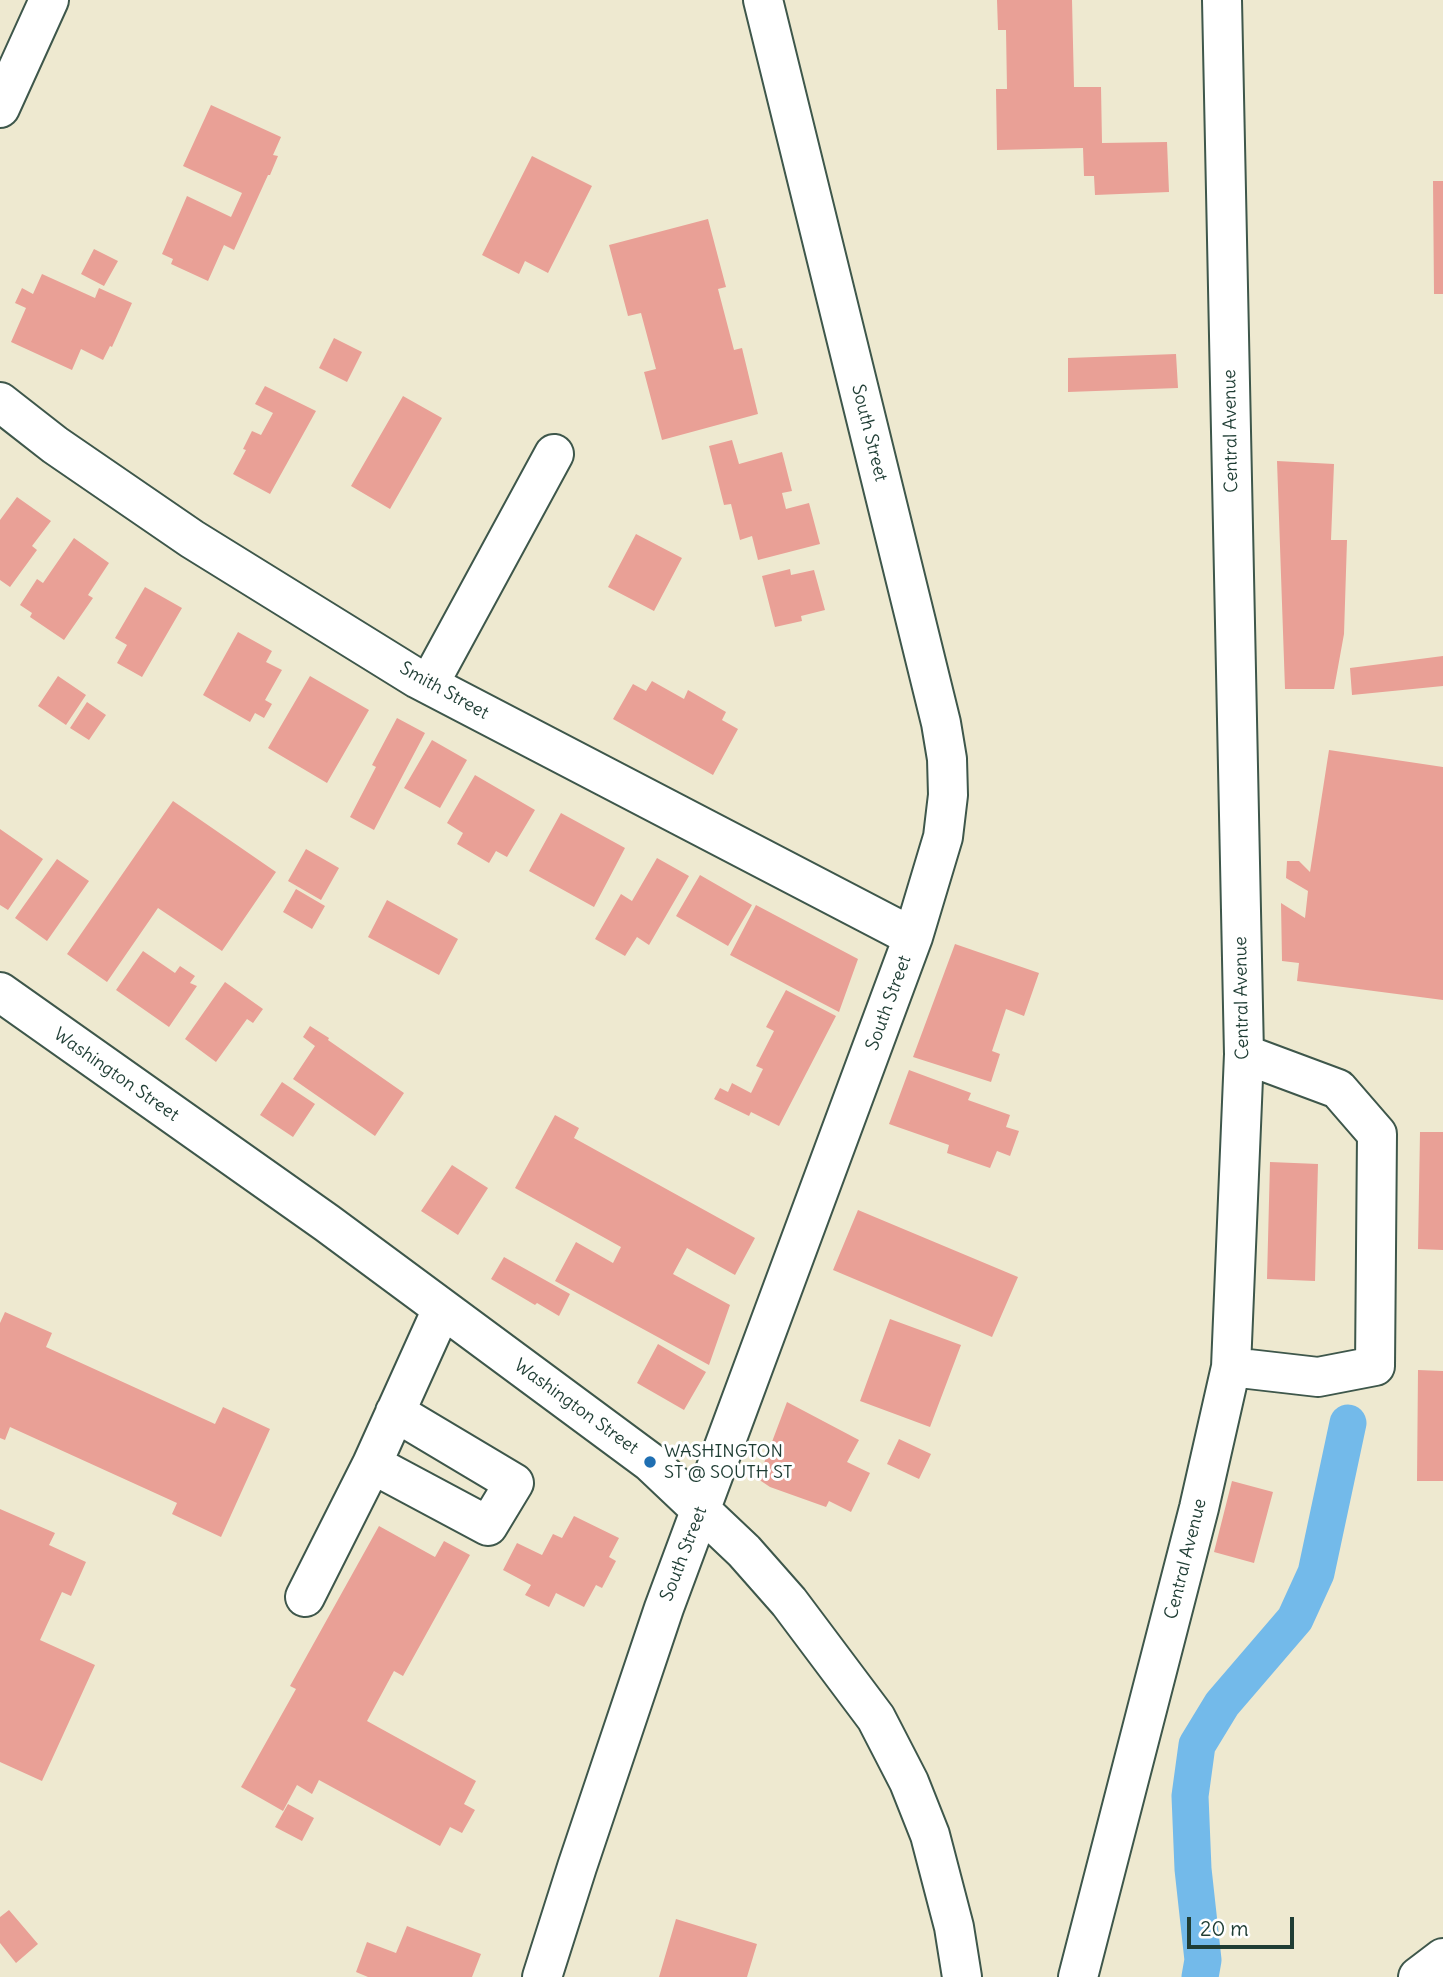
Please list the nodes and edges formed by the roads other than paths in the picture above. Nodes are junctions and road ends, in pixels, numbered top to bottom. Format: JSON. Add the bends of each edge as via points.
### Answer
{"nodes":[{"id":1,"x":49,"y":0,"type":"edge"},
{"id":2,"x":763,"y":0,"type":"edge"},
{"id":3,"x":1222,"y":0,"type":"edge"},
{"id":4,"x":0,"y":108,"type":"edge"},
{"id":5,"x":0,"y":402,"type":"edge"},
{"id":6,"x":554,"y":454,"type":"dead end"},
{"id":7,"x":429,"y":684,"type":"junction"},
{"id":8,"x":914,"y":937,"type":"junction"},
{"id":9,"x":0,"y":992,"type":"edge"},
{"id":10,"x":1244,"y":1054,"type":"junction"},
{"id":11,"x":442,"y":1309,"type":"junction"},
{"id":12,"x":1231,"y":1367,"type":"junction"},
{"id":13,"x":395,"y":1412,"type":"junction"},
{"id":14,"x":372,"y":1464,"type":"junction"},
{"id":15,"x":701,"y":1510,"type":"junction"},
{"id":16,"x":305,"y":1597,"type":"dead end"},
{"id":17,"x":1443,"y":1958,"type":"edge"},
{"id":18,"x":542,"y":1977,"type":"edge"},
{"id":19,"x":961,"y":1977,"type":"edge"},
{"id":20,"x":1078,"y":1977,"type":"edge"},
{"id":21,"x":1418,"y":1977,"type":"edge"}],
"edges":[{"from":1,"to":4,"type":"street"},
{"from":2,"to":8,"type":"street","name":"South Street","via":[[947,759],[943,837]]},
{"from":3,"to":10,"type":"street","name":"Central Avenue"},
{"from":5,"to":7,"type":"street","name":"Smith Street","via":[[192,540]]},
{"from":6,"to":7,"type":"street"},
{"from":7,"to":8,"type":"street","name":"Smith Street"},
{"from":8,"to":15,"type":"street","name":"South Street"},
{"from":9,"to":11,"type":"street","name":"Washington Street"},
{"from":10,"to":12,"type":"street","name":"Central Avenue"},
{"from":10,"to":12,"type":"street","via":[[1338,1089],[1377,1134],[1375,1366],[1318,1377]]},
{"from":11,"to":13,"type":"street"},
{"from":11,"to":15,"type":"street","name":"Washington Street","via":[[650,1462]]},
{"from":12,"to":20,"type":"street","name":"Central Avenue"},
{"from":13,"to":14,"type":"street"},
{"from":13,"to":14,"type":"street","via":[[514,1483],[488,1527]]},
{"from":14,"to":16,"type":"street"},
{"from":15,"to":18,"type":"street","name":"South Street"},
{"from":15,"to":19,"type":"street","name":"Washington Street","via":[[789,1602],[876,1718],[930,1835],[954,1927]]},
{"from":17,"to":21,"type":"street"}]}
